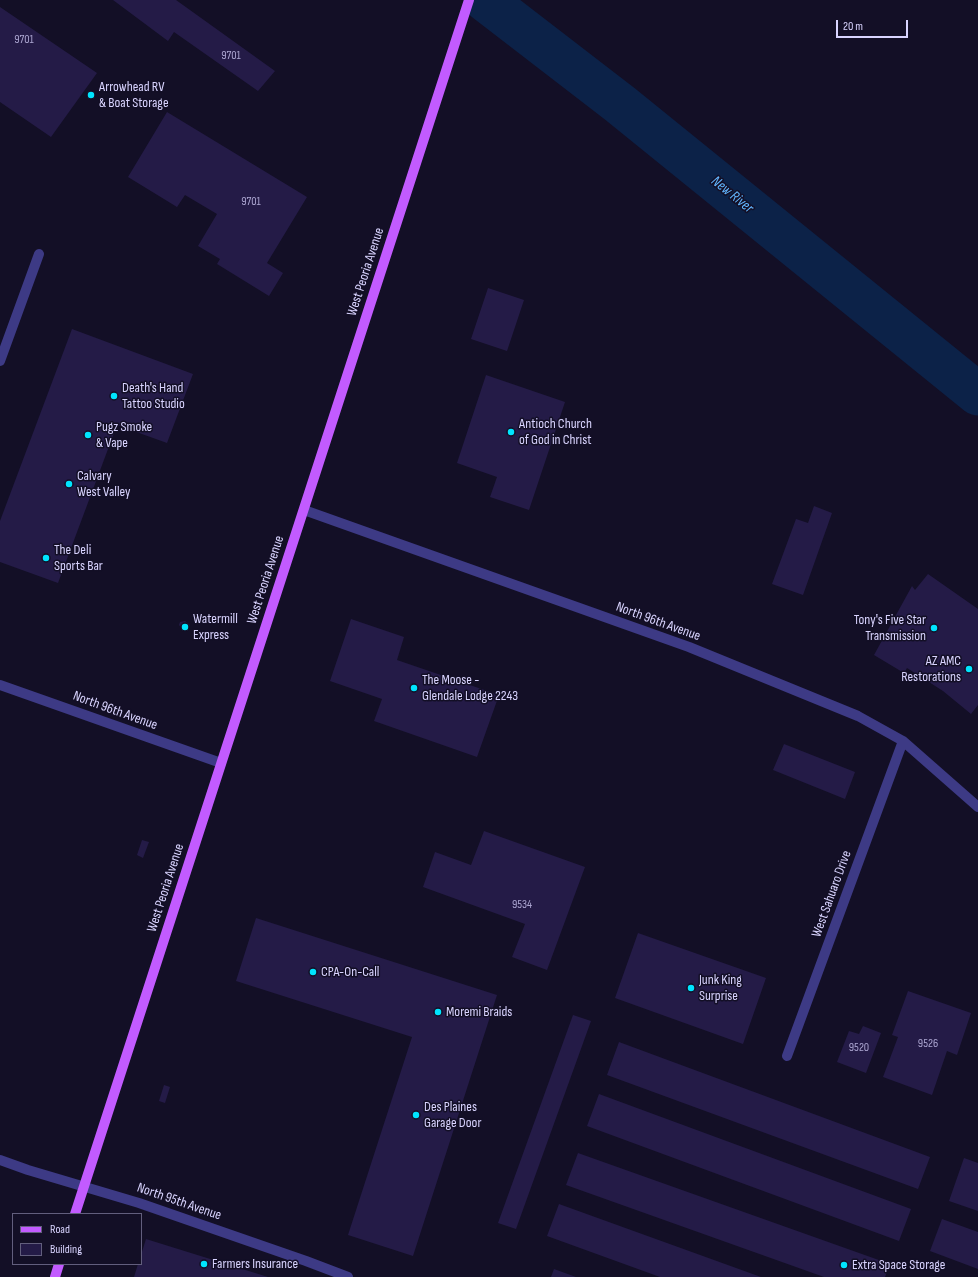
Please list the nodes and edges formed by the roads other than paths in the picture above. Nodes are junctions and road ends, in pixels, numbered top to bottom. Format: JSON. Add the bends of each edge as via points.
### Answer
{"nodes":[{"id":1,"x":469,"y":0,"type":"edge"},
{"id":2,"x":39,"y":254,"type":"dead end"},
{"id":3,"x":0,"y":361,"type":"edge"},
{"id":4,"x":304,"y":510,"type":"junction"},
{"id":5,"x":0,"y":685,"type":"edge"},
{"id":6,"x":903,"y":741,"type":"junction"},
{"id":7,"x":221,"y":763,"type":"junction"},
{"id":8,"x":978,"y":807,"type":"edge"},
{"id":9,"x":787,"y":1056,"type":"dead end"},
{"id":10,"x":0,"y":1160,"type":"edge"},
{"id":11,"x":84,"y":1187,"type":"junction"},
{"id":12,"x":75,"y":1213,"type":"edge"},
{"id":13,"x":59,"y":1265,"type":"edge"},
{"id":14,"x":55,"y":1277,"type":"edge"},
{"id":15,"x":348,"y":1277,"type":"edge"}],
"edges":[{"from":1,"to":4,"type":"main road","name":"West Peoria Avenue"},
{"from":2,"to":3,"type":"street"},
{"from":4,"to":6,"type":"street","name":"North 96th Avenue","via":[[689,647],[858,716]]},
{"from":4,"to":7,"type":"main road","name":"West Peoria Avenue"},
{"from":5,"to":7,"type":"street","name":"North 96th Avenue"},
{"from":6,"to":8,"type":"street","name":"North 96th Avenue"},
{"from":6,"to":9,"type":"street","name":"West Sahuaro Drive"},
{"from":7,"to":11,"type":"main road","name":"West Peoria Avenue"},
{"from":10,"to":11,"type":"street","name":"North 95th Avenue"},
{"from":11,"to":12,"type":"main road","name":"West Peoria Avenue"},
{"from":11,"to":15,"type":"street","name":"North 95th Avenue","via":[[139,1203]]},
{"from":13,"to":14,"type":"main road"}]}
